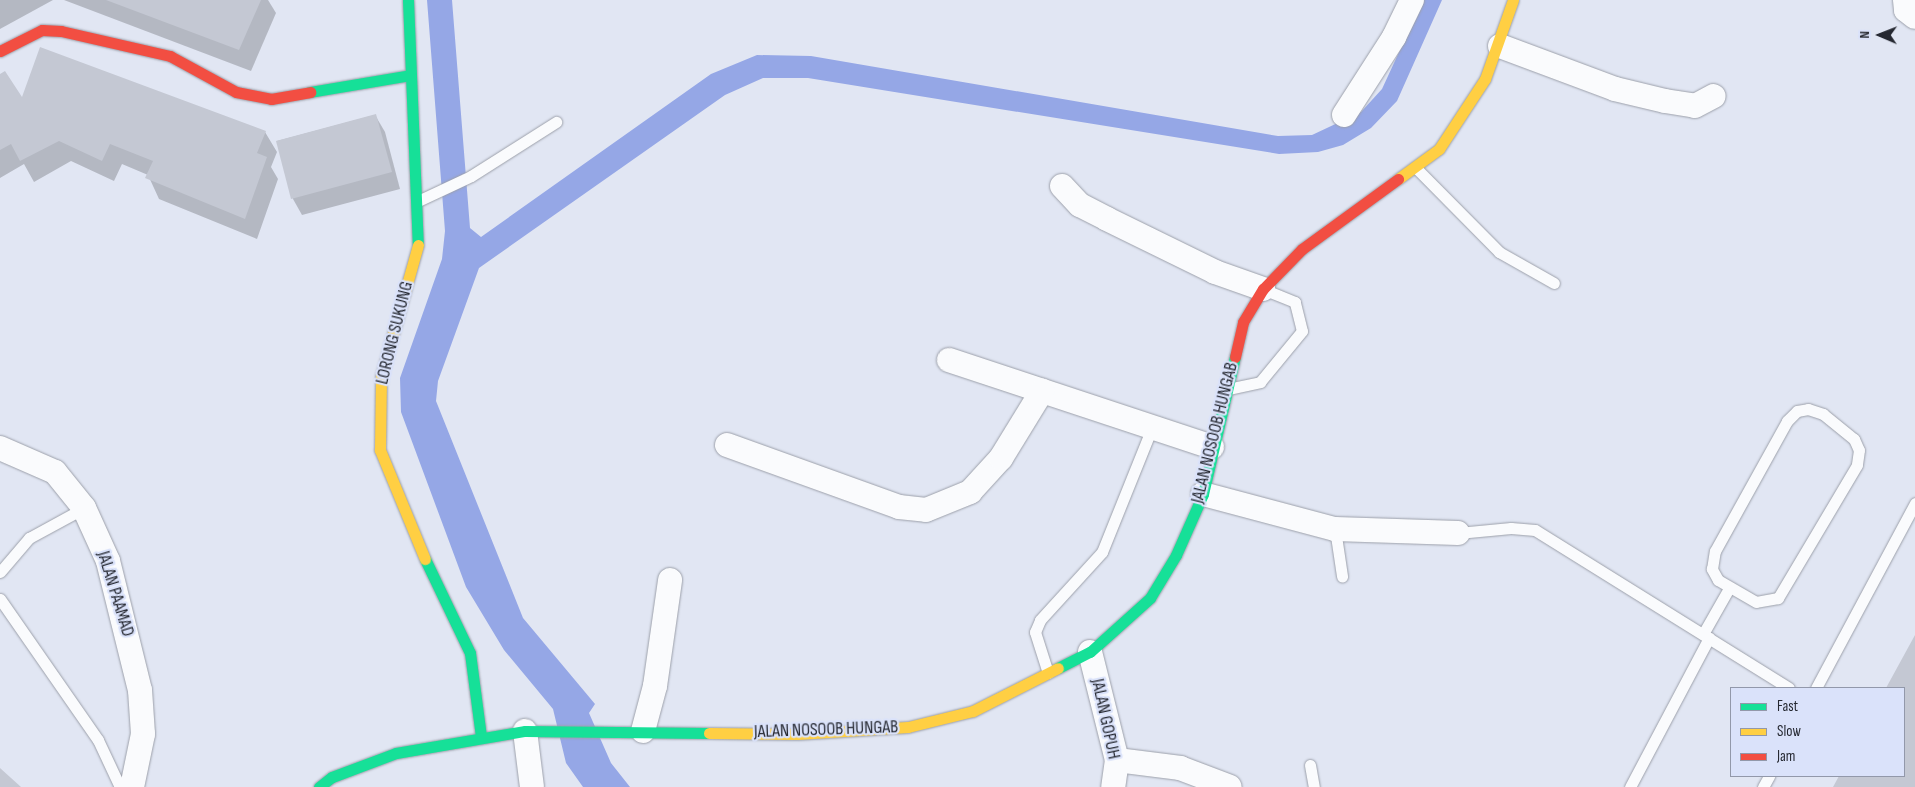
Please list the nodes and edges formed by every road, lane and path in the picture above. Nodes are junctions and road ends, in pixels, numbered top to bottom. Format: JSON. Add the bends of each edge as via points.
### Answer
{"nodes":[{"id":1,"x":408,"y":0,"type":"edge"},
{"id":2,"x":1412,"y":0,"type":"edge"},
{"id":3,"x":1513,"y":0,"type":"edge"},
{"id":4,"x":1906,"y":0,"type":"edge"},
{"id":5,"x":1915,"y":18,"type":"edge"},
{"id":6,"x":1500,"y":46,"type":"junction"},
{"id":7,"x":0,"y":51,"type":"edge"},
{"id":8,"x":411,"y":75,"type":"junction"},
{"id":9,"x":1714,"y":96,"type":"dead end"},
{"id":10,"x":1344,"y":115,"type":"dead end"},
{"id":11,"x":556,"y":122,"type":"dead end"},
{"id":12,"x":1417,"y":169,"type":"junction"},
{"id":13,"x":1062,"y":186,"type":"dead end"},
{"id":14,"x":420,"y":200,"type":"junction"},
{"id":15,"x":1554,"y":283,"type":"dead end"},
{"id":16,"x":1263,"y":289,"type":"junction"},
{"id":17,"x":949,"y":360,"type":"dead end"},
{"id":18,"x":1226,"y":390,"type":"junction"},
{"id":19,"x":1042,"y":391,"type":"junction"},
{"id":20,"x":1153,"y":425,"type":"junction"},
{"id":21,"x":727,"y":445,"type":"dead end"},
{"id":22,"x":1212,"y":447,"type":"junction"},
{"id":23,"x":0,"y":448,"type":"edge"},
{"id":24,"x":1203,"y":494,"type":"junction"},
{"id":25,"x":1915,"y":502,"type":"edge"},
{"id":26,"x":84,"y":508,"type":"junction"},
{"id":27,"x":1335,"y":529,"type":"junction"},
{"id":28,"x":1458,"y":533,"type":"joint"},
{"id":29,"x":0,"y":572,"type":"edge"},
{"id":30,"x":1342,"y":576,"type":"dead end"},
{"id":31,"x":670,"y":580,"type":"dead end"},
{"id":32,"x":1728,"y":590,"type":"junction"},
{"id":33,"x":0,"y":599,"type":"edge"},
{"id":34,"x":1706,"y":636,"type":"junction"},
{"id":35,"x":1090,"y":652,"type":"junction"},
{"id":36,"x":1048,"y":675,"type":"junction"},
{"id":37,"x":1787,"y":687,"type":"edge"},
{"id":38,"x":1817,"y":687,"type":"edge"},
{"id":39,"x":525,"y":731,"type":"junction"},
{"id":40,"x":643,"y":731,"type":"junction"},
{"id":41,"x":481,"y":737,"type":"junction"},
{"id":42,"x":1117,"y":760,"type":"junction"},
{"id":43,"x":1310,"y":766,"type":"dead end"},
{"id":44,"x":120,"y":787,"type":"edge"},
{"id":45,"x":132,"y":787,"type":"edge"},
{"id":46,"x":319,"y":787,"type":"edge"},
{"id":47,"x":532,"y":787,"type":"edge"},
{"id":48,"x":1113,"y":787,"type":"edge"},
{"id":49,"x":1230,"y":787,"type":"edge"},
{"id":50,"x":1314,"y":787,"type":"edge"},
{"id":51,"x":1630,"y":787,"type":"edge"}],
"edges":[{"from":1,"to":8,"type":"main road","name":"LORONG SUKUNG"},
{"from":2,"to":10,"type":"street"},
{"from":3,"to":6,"type":"main road","name":"JALAN NOSOOB HUNGAB"},
{"from":4,"to":5,"type":"street","via":[[1906,10]]},
{"from":6,"to":9,"type":"street","via":[[1615,89],[1665,101],[1695,106]]},
{"from":6,"to":12,"type":"main road","name":"JALAN NOSOOB HUNGAB","via":[[1467,111]]},
{"from":7,"to":8,"type":"main road","via":[[42,30],[61,32],[170,56],[236,92],[271,99]]},
{"from":8,"to":14,"type":"main road","name":"LORONG SUKUNG"},
{"from":11,"to":14,"type":"lane","via":[[471,176]]},
{"from":12,"to":15,"type":"lane","via":[[1499,252]]},
{"from":12,"to":16,"type":"main road","name":"JALAN NOSOOB HUNGAB","via":[[1302,249]]},
{"from":13,"to":16,"type":"street","via":[[1080,205],[1107,219],[1215,272]]},
{"from":14,"to":41,"type":"main road","name":"LORONG SUKUNG","via":[[417,254],[381,377],[380,450],[417,544],[470,652]]},
{"from":16,"to":18,"type":"main road","name":"JALAN NOSOOB HUNGAB","via":[[1243,322]]},
{"from":16,"to":18,"type":"lane","via":[[1295,302],[1302,331],[1260,382]]},
{"from":17,"to":19,"type":"street"},
{"from":18,"to":22,"type":"main road","name":"JALAN NOSOOB HUNGAB"},
{"from":19,"to":20,"type":"street"},
{"from":19,"to":21,"type":"street","via":[[1001,458],[970,492],[926,510],[899,506]]},
{"from":20,"to":22,"type":"street"},
{"from":20,"to":36,"type":"lane","via":[[1102,552],[1040,620],[1035,632]]},
{"from":22,"to":24,"type":"main road","name":"JALAN NOSOOB HUNGAB"},
{"from":23,"to":26,"type":"street","name":"JALAN PAAMAD","via":[[55,472]]},
{"from":24,"to":27,"type":"street"},
{"from":24,"to":35,"type":"main road","name":"JALAN NOSOOB HUNGAB","via":[[1176,555],[1150,598]]},
{"from":25,"to":38,"type":"lane"},
{"from":26,"to":29,"type":"lane","via":[[29,538]]},
{"from":26,"to":45,"type":"street","name":"JALAN PAAMAD","via":[[108,561],[140,690],[143,734]]},
{"from":27,"to":28,"type":"street"},
{"from":27,"to":30,"type":"lane"},
{"from":28,"to":34,"type":"lane","via":[[1535,530]]},
{"from":31,"to":40,"type":"street","via":[[655,686]]},
{"from":32,"to":32,"type":"lane","via":[[1712,569],[1715,551],[1787,420],[1808,409],[1823,414],[1854,439],[1859,450],[1857,465],[1778,598],[1756,602]]},
{"from":32,"to":34,"type":"lane"},
{"from":33,"to":44,"type":"lane","via":[[98,740]]},
{"from":34,"to":37,"type":"lane"},
{"from":34,"to":51,"type":"lane"},
{"from":35,"to":36,"type":"main road","name":"JALAN NOSOOB HUNGAB"},
{"from":35,"to":42,"type":"street","name":"JALAN GOPUH"},
{"from":36,"to":40,"type":"main road","name":"JALAN NOSOOB HUNGAB","via":[[973,711],[908,727],[796,734]]},
{"from":39,"to":40,"type":"main road","name":"JALAN NOSOOB HUNGAB"},
{"from":39,"to":41,"type":"main road","name":"JALAN NOSOOB HUNGAB"},
{"from":39,"to":47,"type":"street"},
{"from":41,"to":46,"type":"main road","name":"JALAN NOSOOB HUNGAB","via":[[396,753],[332,777]]},
{"from":42,"to":48,"type":"street","name":"JALAN GOPUH"},
{"from":42,"to":49,"type":"street","via":[[1180,768]]},
{"from":43,"to":50,"type":"lane"}]}
